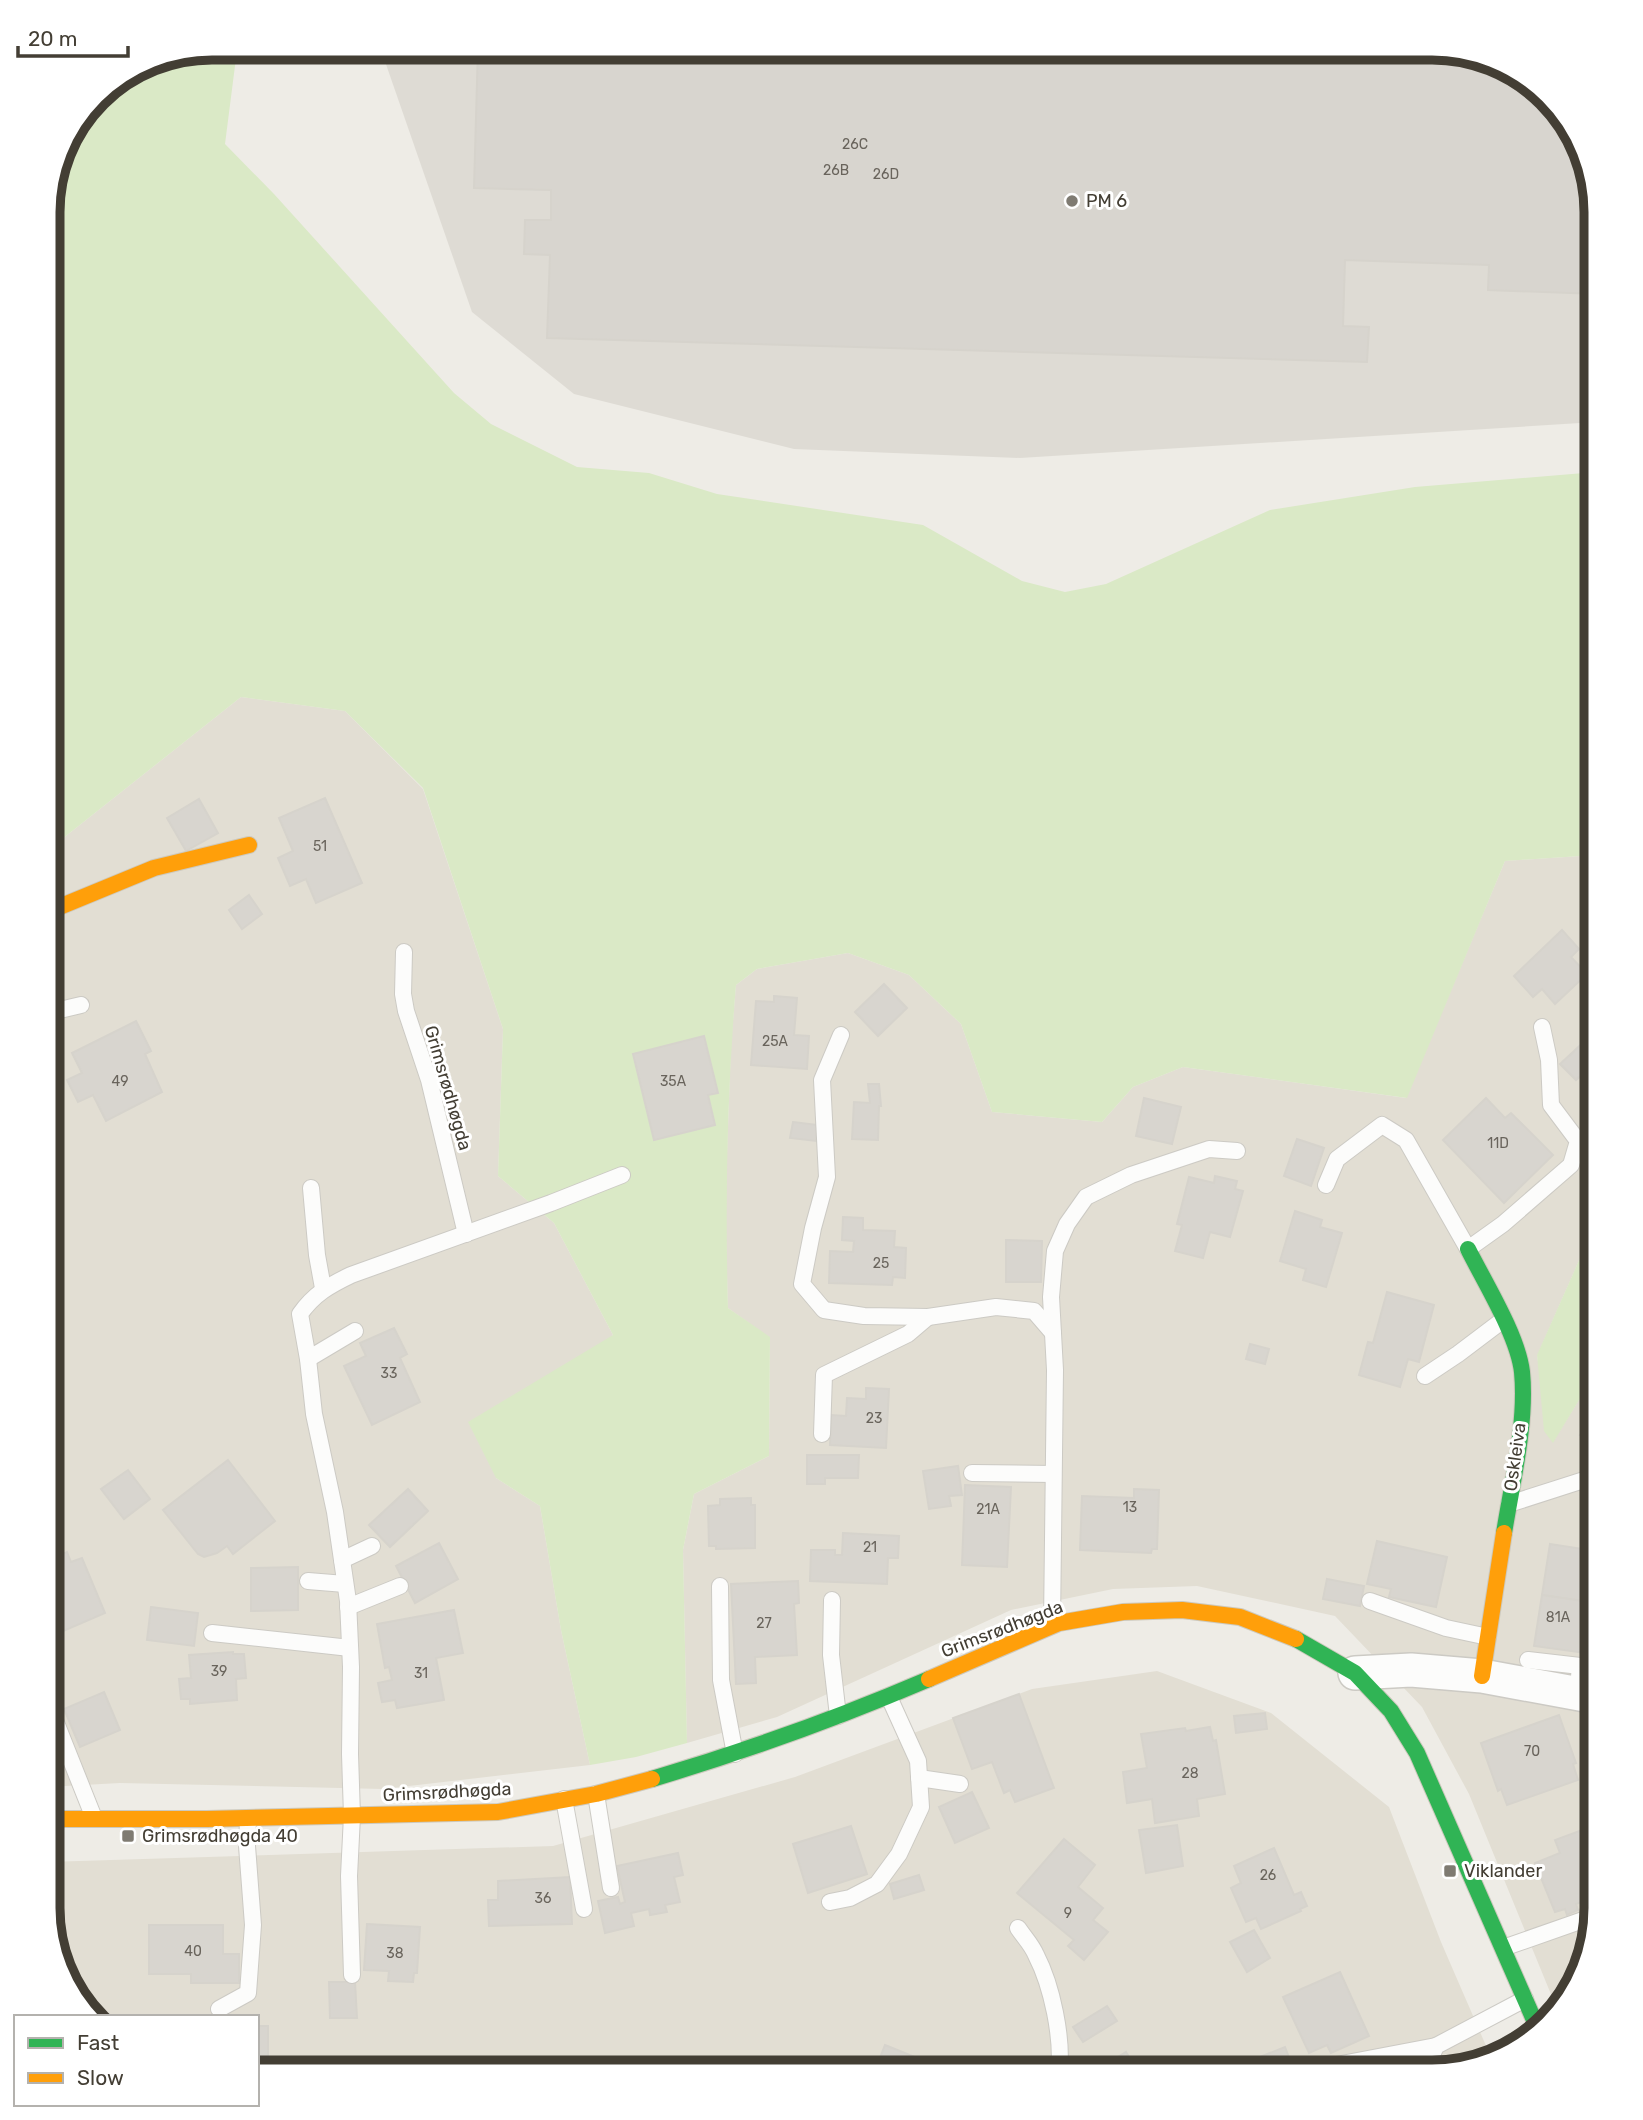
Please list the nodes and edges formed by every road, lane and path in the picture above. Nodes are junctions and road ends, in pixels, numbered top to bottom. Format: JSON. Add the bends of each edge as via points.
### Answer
{"nodes":[{"id":1,"x":249,"y":845,"type":"dead end"},
{"id":2,"x":60,"y":907,"type":"edge"},
{"id":3,"x":404,"y":952,"type":"dead end"},
{"id":4,"x":81,"y":1005,"type":"dead end"},
{"id":5,"x":60,"y":1010,"type":"edge"},
{"id":6,"x":1542,"y":1027,"type":"dead end"},
{"id":7,"x":841,"y":1035,"type":"dead end"},
{"id":8,"x":1237,"y":1151,"type":"dead end"},
{"id":9,"x":622,"y":1175,"type":"dead end"},
{"id":10,"x":1326,"y":1185,"type":"dead end"},
{"id":11,"x":311,"y":1188,"type":"dead end"},
{"id":12,"x":466,"y":1234,"type":"junction"},
{"id":13,"x":1468,"y":1249,"type":"junction"},
{"id":14,"x":323,"y":1288,"type":"junction"},
{"id":15,"x":928,"y":1317,"type":"junction"},
{"id":16,"x":1503,"y":1320,"type":"junction"},
{"id":17,"x":355,"y":1331,"type":"dead end"},
{"id":18,"x":1053,"y":1333,"type":"junction"},
{"id":19,"x":309,"y":1359,"type":"junction"},
{"id":20,"x":1425,"y":1376,"type":"dead end"},
{"id":21,"x":822,"y":1434,"type":"dead end"},
{"id":22,"x":971,"y":1473,"type":"dead end"},
{"id":23,"x":1053,"y":1474,"type":"junction"},
{"id":24,"x":1584,"y":1480,"type":"edge"},
{"id":25,"x":1509,"y":1504,"type":"junction"},
{"id":26,"x":372,"y":1546,"type":"dead end"},
{"id":27,"x":342,"y":1560,"type":"junction"},
{"id":28,"x":308,"y":1580,"type":"dead end"},
{"id":29,"x":345,"y":1584,"type":"junction"},
{"id":30,"x":400,"y":1586,"type":"dead end"},
{"id":31,"x":720,"y":1586,"type":"dead end"},
{"id":32,"x":832,"y":1600,"type":"dead end"},
{"id":33,"x":1370,"y":1601,"type":"dead end"},
{"id":34,"x":348,"y":1607,"type":"junction"},
{"id":35,"x":1052,"y":1626,"type":"junction"},
{"id":36,"x":212,"y":1633,"type":"dead end"},
{"id":37,"x":1488,"y":1637,"type":"junction"},
{"id":38,"x":350,"y":1648,"type":"junction"},
{"id":39,"x":1528,"y":1660,"type":"dead end"},
{"id":40,"x":1355,"y":1673,"type":"junction"},
{"id":41,"x":1482,"y":1676,"type":"junction"},
{"id":42,"x":1584,"y":1680,"type":"edge"},
{"id":43,"x":1584,"y":1681,"type":"edge"},
{"id":44,"x":889,"y":1696,"type":"junction"},
{"id":45,"x":838,"y":1716,"type":"junction"},
{"id":46,"x":60,"y":1733,"type":"edge"},
{"id":47,"x":735,"y":1754,"type":"junction"},
{"id":48,"x":919,"y":1778,"type":"junction"},
{"id":49,"x":960,"y":1784,"type":"dead end"},
{"id":50,"x":596,"y":1794,"type":"junction"},
{"id":51,"x":564,"y":1799,"type":"junction"},
{"id":52,"x":352,"y":1816,"type":"junction"},
{"id":53,"x":94,"y":1818,"type":"junction"},
{"id":54,"x":60,"y":1819,"type":"edge"},
{"id":55,"x":248,"y":1819,"type":"junction"},
{"id":56,"x":611,"y":1888,"type":"dead end"},
{"id":57,"x":830,"y":1902,"type":"dead end"},
{"id":58,"x":584,"y":1909,"type":"dead end"},
{"id":59,"x":1583,"y":1920,"type":"edge"},
{"id":60,"x":1017,"y":1928,"type":"dead end"},
{"id":61,"x":1503,"y":1948,"type":"junction"},
{"id":62,"x":352,"y":1975,"type":"dead end"},
{"id":63,"x":1525,"y":1999,"type":"junction"},
{"id":64,"x":219,"y":2008,"type":"dead end"},
{"id":65,"x":1534,"y":2021,"type":"edge"},
{"id":66,"x":1436,"y":2046,"type":"junction"},
{"id":67,"x":1060,"y":2060,"type":"edge"},
{"id":68,"x":1362,"y":2060,"type":"edge"},
{"id":69,"x":1430,"y":2060,"type":"edge"}],
"edges":[{"from":1,"to":2,"type":"main road","via":[[154,868]]},
{"from":3,"to":12,"type":"lane","name":"Grimsrødhøgda","via":[[406,1011],[429,1080]]},
{"from":4,"to":5,"type":"lane"},
{"from":6,"to":13,"type":"lane","via":[[1551,1105],[1578,1141],[1571,1164]]},
{"from":7,"to":15,"type":"lane","via":[[822,1080],[827,1177],[802,1284],[824,1310]]},
{"from":8,"to":18,"type":"lane","via":[[1209,1149],[1131,1175],[1086,1197],[1055,1251]]},
{"from":9,"to":12,"type":"lane"},
{"from":10,"to":13,"type":"lane","via":[[1337,1159],[1382,1125],[1406,1140]]},
{"from":11,"to":14,"type":"lane"},
{"from":12,"to":14,"type":"lane"},
{"from":13,"to":16,"type":"main road","name":"Oskleiva"},
{"from":14,"to":19,"type":"lane","via":[[300,1314]]},
{"from":15,"to":18,"type":"lane","via":[[996,1307],[1034,1311]]},
{"from":15,"to":21,"type":"lane","via":[[908,1335],[824,1375]]},
{"from":16,"to":20,"type":"lane"},
{"from":16,"to":25,"type":"main road","name":"Oskleiva","via":[[1522,1372],[1521,1421]]},
{"from":17,"to":19,"type":"lane"},
{"from":18,"to":23,"type":"lane"},
{"from":19,"to":27,"type":"lane","via":[[314,1414]]},
{"from":22,"to":23,"type":"lane"},
{"from":23,"to":35,"type":"lane"},
{"from":24,"to":25,"type":"lane"},
{"from":25,"to":37,"type":"main road","name":"Oskleiva"},
{"from":26,"to":27,"type":"lane"},
{"from":27,"to":29,"type":"lane"},
{"from":28,"to":29,"type":"lane"},
{"from":29,"to":34,"type":"lane"},
{"from":30,"to":34,"type":"lane"},
{"from":31,"to":47,"type":"lane","via":[[720,1680]]},
{"from":32,"to":45,"type":"lane","via":[[831,1655]]},
{"from":33,"to":37,"type":"lane","via":[[1446,1628]]},
{"from":34,"to":38,"type":"lane"},
{"from":35,"to":40,"type":"main road","name":"Grimsrødhøgda","via":[[1123,1612],[1182,1610],[1240,1617],[1303,1642]]},
{"from":35,"to":44,"type":"main road","name":"Grimsrødhøgda"},
{"from":36,"to":38,"type":"lane"},
{"from":37,"to":41,"type":"main road","name":"Oskleiva"},
{"from":38,"to":52,"type":"lane"},
{"from":39,"to":42,"type":"lane"},
{"from":40,"to":41,"type":"street","via":[[1411,1670]]},
{"from":40,"to":61,"type":"main road","name":"Grimsrødhøgda","via":[[1391,1711],[1418,1753]]},
{"from":41,"to":43,"type":"street"},
{"from":44,"to":45,"type":"main road","name":"Grimsrødhøgda"},
{"from":44,"to":48,"type":"lane","via":[[918,1761]]},
{"from":45,"to":47,"type":"main road","name":"Grimsrødhøgda"},
{"from":46,"to":53,"type":"lane"},
{"from":47,"to":50,"type":"main road","name":"Grimsrødhøgda"},
{"from":48,"to":49,"type":"lane"},
{"from":48,"to":57,"type":"lane","via":[[921,1807],[899,1854],[877,1884]]},
{"from":50,"to":51,"type":"main road","name":"Grimsrødhøgda"},
{"from":50,"to":56,"type":"lane"},
{"from":51,"to":52,"type":"main road","name":"Grimsrødhøgda","via":[[498,1812]]},
{"from":51,"to":58,"type":"lane"},
{"from":52,"to":55,"type":"main road","name":"Grimsrødhøgda"},
{"from":52,"to":62,"type":"lane"},
{"from":53,"to":54,"type":"main road","name":"Grimsrødhøgda"},
{"from":53,"to":55,"type":"main road","name":"Grimsrødhøgda"},
{"from":55,"to":64,"type":"lane","via":[[253,1925],[248,1993]]},
{"from":59,"to":61,"type":"lane"},
{"from":60,"to":67,"type":"lane","via":[[1036,1954],[1052,2000]]},
{"from":61,"to":63,"type":"main road","name":"Grimsrødhøgda"},
{"from":63,"to":65,"type":"main road","name":"Grimsrødhøgda"},
{"from":63,"to":66,"type":"lane"},
{"from":66,"to":68,"type":"lane"},
{"from":66,"to":69,"type":"lane"}]}
